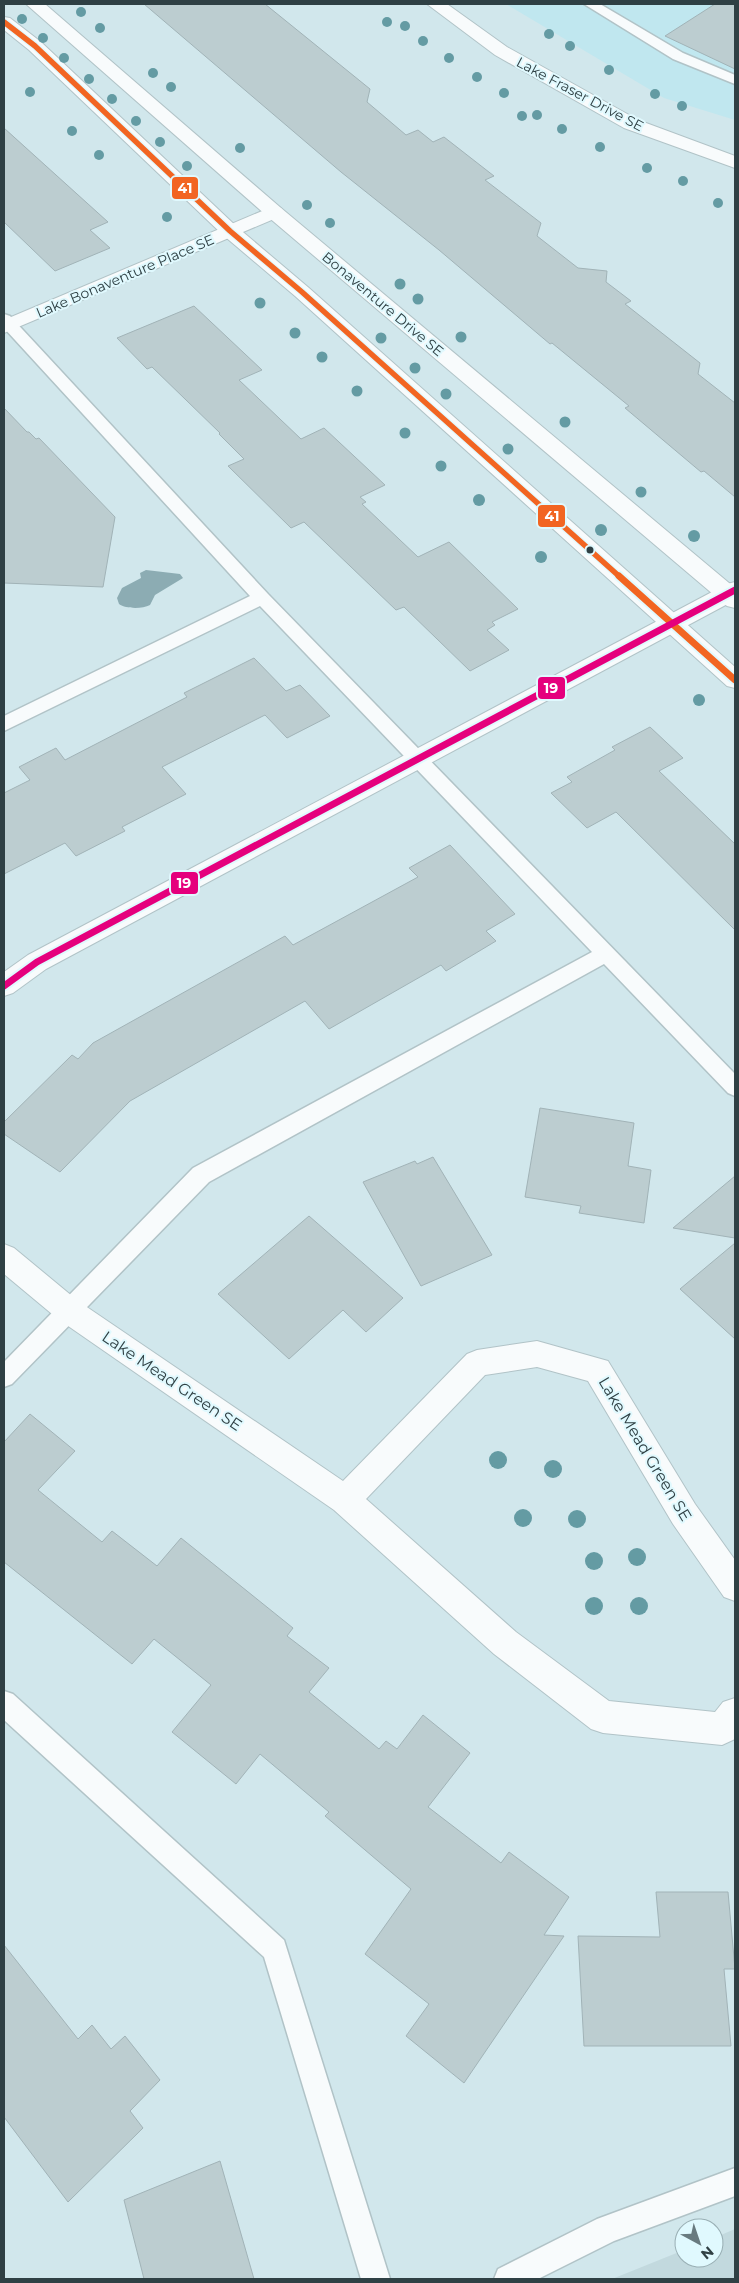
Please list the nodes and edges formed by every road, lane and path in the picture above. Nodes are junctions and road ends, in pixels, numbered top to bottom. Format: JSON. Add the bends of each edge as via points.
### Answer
{"nodes":[{"id":1,"x":35,"y":4,"type":"edge"},
{"id":2,"x":436,"y":4,"type":"edge"},
{"id":3,"x":601,"y":6,"type":"edge"},
{"id":4,"x":4,"y":22,"type":"edge"},
{"id":5,"x":735,"y":80,"type":"edge"},
{"id":6,"x":735,"y":162,"type":"edge"},
{"id":7,"x":274,"y":212,"type":"junction"},
{"id":8,"x":230,"y":231,"type":"junction"},
{"id":9,"x":6,"y":324,"type":"edge"},
{"id":10,"x":733,"y":594,"type":"edge"},
{"id":11,"x":262,"y":598,"type":"junction"},
{"id":12,"x":672,"y":622,"type":"junction"},
{"id":13,"x":735,"y":680,"type":"edge"},
{"id":14,"x":4,"y":724,"type":"edge"},
{"id":15,"x":419,"y":760,"type":"junction"},
{"id":16,"x":607,"y":953,"type":"junction"},
{"id":17,"x":4,"y":986,"type":"edge"},
{"id":18,"x":735,"y":1087,"type":"edge"},
{"id":19,"x":4,"y":1257,"type":"edge"},
{"id":20,"x":68,"y":1310,"type":"junction"},
{"id":21,"x":4,"y":1377,"type":"edge"},
{"id":22,"x":345,"y":1500,"type":"junction"},
{"id":23,"x":735,"y":1586,"type":"edge"},
{"id":24,"x":4,"y":1703,"type":"edge"},
{"id":25,"x":735,"y":1714,"type":"edge"},
{"id":26,"x":735,"y":2182,"type":"edge"},
{"id":27,"x":376,"y":2279,"type":"edge"},
{"id":28,"x":508,"y":2279,"type":"edge"}],
"edges":[{"from":1,"to":7,"type":"street","name":"Bonaventure Drive SE"},
{"from":2,"to":6,"type":"street","name":"Lake Fraser Drive SE","via":[[501,51],[631,124]]},
{"from":3,"to":5,"type":"lane","via":[[678,56]]},
{"from":4,"to":8,"type":"street","via":[[35,46]]},
{"from":7,"to":8,"type":"street","name":"Lake Bonaventure Place SE"},
{"from":7,"to":10,"type":"street","name":"Bonaventure Drive SE"},
{"from":8,"to":9,"type":"street","name":"Lake Bonaventure Place SE"},
{"from":8,"to":12,"type":"street"},
{"from":9,"to":11,"type":"lane"},
{"from":10,"to":12,"type":"street"},
{"from":11,"to":14,"type":"lane"},
{"from":11,"to":15,"type":"lane"},
{"from":12,"to":13,"type":"street"},
{"from":12,"to":15,"type":"street"},
{"from":15,"to":16,"type":"lane"},
{"from":15,"to":17,"type":"street","via":[[37,962]]},
{"from":16,"to":18,"type":"lane"},
{"from":16,"to":20,"type":"lane","via":[[201,1175]]},
{"from":19,"to":20,"type":"street","name":"Lake Mead Green SE"},
{"from":20,"to":21,"type":"lane"},
{"from":20,"to":22,"type":"street","name":"Lake Mead Green SE"},
{"from":22,"to":23,"type":"street","name":"Lake Mead Green SE","via":[[477,1363],[537,1354],[598,1370],[684,1514]]},
{"from":22,"to":25,"type":"street","name":"Lake Mead Green SE","via":[[505,1644],[603,1717],[722,1729]]},
{"from":24,"to":27,"type":"lane","via":[[275,1949]]},
{"from":26,"to":28,"type":"lane","via":[[607,2229]]}]}
